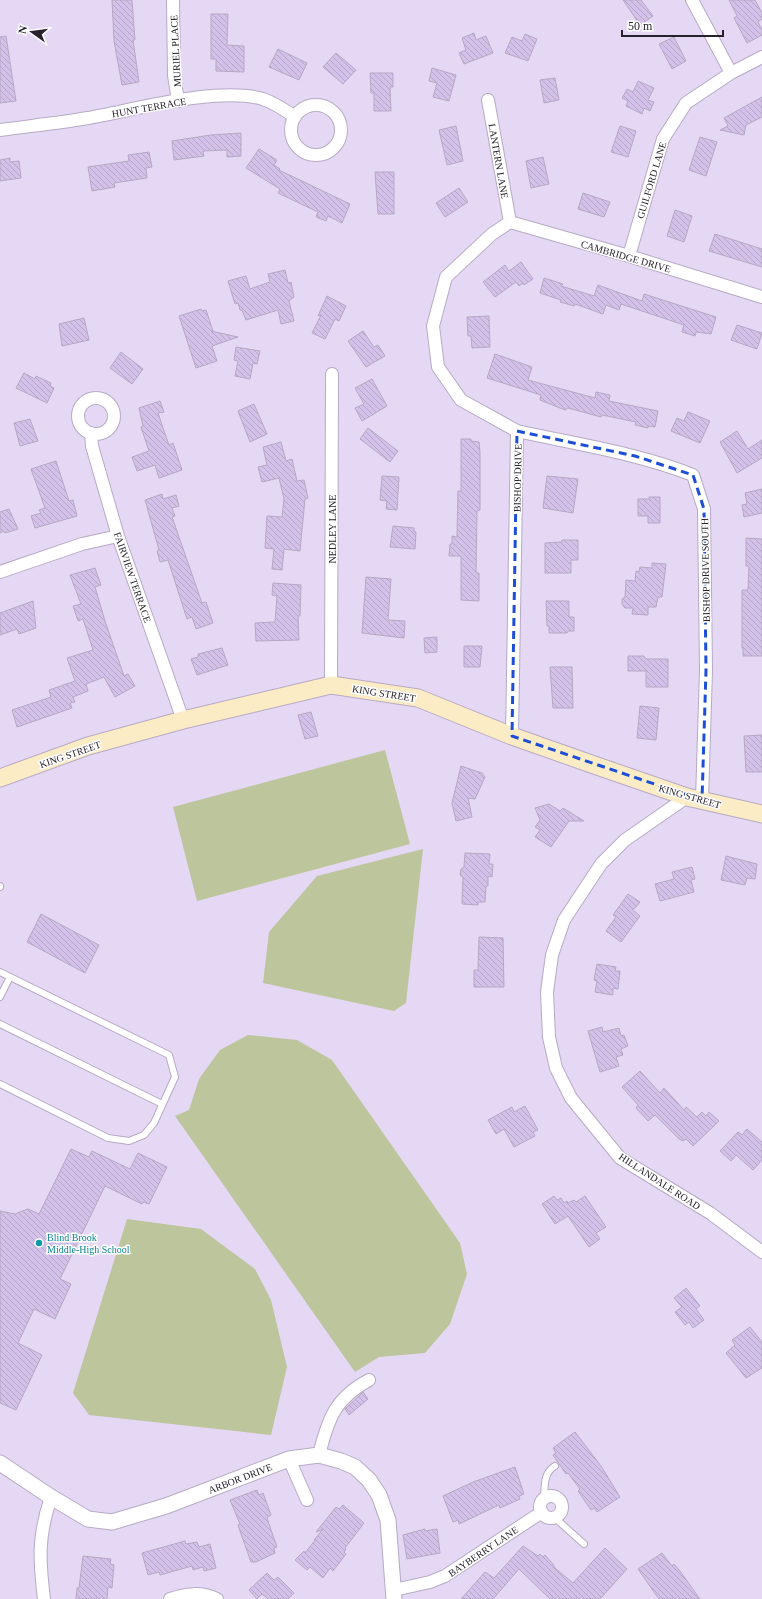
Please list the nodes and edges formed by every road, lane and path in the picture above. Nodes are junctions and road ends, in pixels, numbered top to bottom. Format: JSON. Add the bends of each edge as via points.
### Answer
{"nodes":[{"id":1,"x":173,"y":0,"type":"edge"},
{"id":2,"x":692,"y":0,"type":"edge"},
{"id":3,"x":762,"y":58,"type":"edge"},
{"id":4,"x":730,"y":73,"type":"junction"},
{"id":5,"x":488,"y":100,"type":"dead end"},
{"id":6,"x":178,"y":101,"type":"junction"},
{"id":7,"x":295,"y":116,"type":"junction"},
{"id":8,"x":0,"y":130,"type":"edge"},
{"id":9,"x":510,"y":222,"type":"junction"},
{"id":10,"x":629,"y":256,"type":"junction"},
{"id":11,"x":762,"y":298,"type":"edge"},
{"id":12,"x":332,"y":374,"type":"dead end"},
{"id":13,"x":517,"y":431,"type":"junction"},
{"id":14,"x":91,"y":433,"type":"dead end"},
{"id":15,"x":118,"y":536,"type":"junction"},
{"id":16,"x":0,"y":572,"type":"edge"},
{"id":17,"x":331,"y":685,"type":"junction"},
{"id":18,"x":183,"y":720,"type":"junction"},
{"id":19,"x":512,"y":736,"type":"junction"},
{"id":20,"x":0,"y":778,"type":"edge"},
{"id":21,"x":695,"y":799,"type":"junction"},
{"id":22,"x":762,"y":814,"type":"edge"},
{"id":23,"x":0,"y":972,"type":"edge"},
{"id":24,"x":10,"y":977,"type":"junction"},
{"id":25,"x":0,"y":998,"type":"edge"},
{"id":26,"x":0,"y":1024,"type":"edge"},
{"id":27,"x":0,"y":1084,"type":"edge"},
{"id":28,"x":162,"y":1104,"type":"junction"},
{"id":29,"x":762,"y":1252,"type":"edge"},
{"id":30,"x":369,"y":1380,"type":"dead end"},
{"id":31,"x":319,"y":1455,"type":"junction"},
{"id":32,"x":289,"y":1460,"type":"junction"},
{"id":33,"x":0,"y":1463,"type":"edge"},
{"id":34,"x":555,"y":1466,"type":"dead end"},
{"id":35,"x":52,"y":1498,"type":"junction"},
{"id":36,"x":544,"y":1499,"type":"junction"},
{"id":37,"x":307,"y":1500,"type":"dead end"},
{"id":38,"x":542,"y":1512,"type":"junction"},
{"id":39,"x":554,"y":1517,"type":"junction"},
{"id":40,"x":584,"y":1544,"type":"dead end"},
{"id":41,"x":394,"y":1594,"type":"edge"},
{"id":42,"x":44,"y":1599,"type":"edge"},
{"id":43,"x":170,"y":1599,"type":"edge"},
{"id":44,"x":217,"y":1599,"type":"edge"}],
"edges":[{"from":1,"to":6,"type":"street","name":"MURIEL PLACE","via":[[174,75]]},
{"from":2,"to":4,"type":"street"},
{"from":3,"to":4,"type":"street","name":"GUILFORD LANE"},
{"from":4,"to":10,"type":"street","name":"GUILFORD LANE","via":[[686,103],[663,139]]},
{"from":5,"to":9,"type":"street","name":"LANTERN LANE"},
{"from":6,"to":7,"type":"street","name":"HUNT TERRACE","via":[[246,97],[263,99]]},
{"from":6,"to":8,"type":"street","name":"HUNT TERRACE","via":[[87,118]]},
{"from":7,"to":7,"type":"street","via":[[292,125],[295,144],[308,154],[318,155],[327,152],[337,142],[341,131],[340,123],[326,107],[306,107]]},
{"from":9,"to":10,"type":"street","name":"CAMBRIDGE DRIVE"},
{"from":9,"to":13,"type":"street","name":"BISHOP DRIVE","via":[[492,234],[446,277],[433,326],[438,368],[461,400]]},
{"from":10,"to":11,"type":"street","name":"CAMBRIDGE DRIVE"},
{"from":12,"to":17,"type":"street","name":"NEDLEY LANE"},
{"from":13,"to":19,"type":"street","name":"BISHOP DRIVE"},
{"from":13,"to":21,"type":"street","name":"BISHOP DRIVE SOUTH","via":[[635,456],[693,475],[704,508],[706,670]]},
{"from":14,"to":15,"type":"street","name":"FAIRVIEW TERRACE","via":[[92,446]]},
{"from":15,"to":16,"type":"street","via":[[82,544]]},
{"from":15,"to":18,"type":"street","name":"FAIRVIEW TERRACE"},
{"from":17,"to":18,"type":"main road","name":"KING STREET"},
{"from":17,"to":19,"type":"main road","name":"KING STREET","via":[[418,698]]},
{"from":18,"to":20,"type":"main road","name":"KING STREET","via":[[88,746]]},
{"from":19,"to":21,"type":"main road","name":"KING STREET"},
{"from":21,"to":22,"type":"main road","name":"KING STREET"},
{"from":21,"to":29,"type":"street","name":"HILLANDALE ROAD","via":[[626,840],[601,864],[564,920],[552,955],[547,992],[549,1037],[556,1068],[572,1098],[620,1158],[710,1212]]},
{"from":23,"to":24,"type":"lane"},
{"from":24,"to":25,"type":"lane"},
{"from":24,"to":28,"type":"lane","via":[[169,1055],[175,1077]]},
{"from":26,"to":28,"type":"lane"},
{"from":27,"to":28,"type":"lane","via":[[108,1138],[129,1141],[144,1135],[154,1123]]},
{"from":30,"to":31,"type":"street","via":[[343,1398],[331,1417]]},
{"from":31,"to":32,"type":"street","name":"ARBOR DRIVE"},
{"from":31,"to":41,"type":"street","name":"ARBOR DRIVE","via":[[355,1467],[369,1480],[379,1495],[388,1520]]},
{"from":32,"to":35,"type":"street","name":"ARBOR DRIVE","via":[[166,1506],[112,1522],[88,1519]]},
{"from":32,"to":37,"type":"street"},
{"from":33,"to":35,"type":"street","name":"ARBOR DRIVE"},
{"from":34,"to":36,"type":"lane","via":[[546,1476]]},
{"from":35,"to":42,"type":"street","via":[[41,1534],[40,1565]]},
{"from":36,"to":38,"type":"street","via":[[540,1505]]},
{"from":36,"to":39,"type":"street","via":[[554,1496],[562,1503],[562,1510]]},
{"from":38,"to":39,"type":"street","via":[[547,1517]]},
{"from":38,"to":41,"type":"street","name":"BAYBERRY LANE","via":[[445,1576]]},
{"from":39,"to":40,"type":"lane"},
{"from":43,"to":44,"type":"street","via":[[200,1594]]}]}
